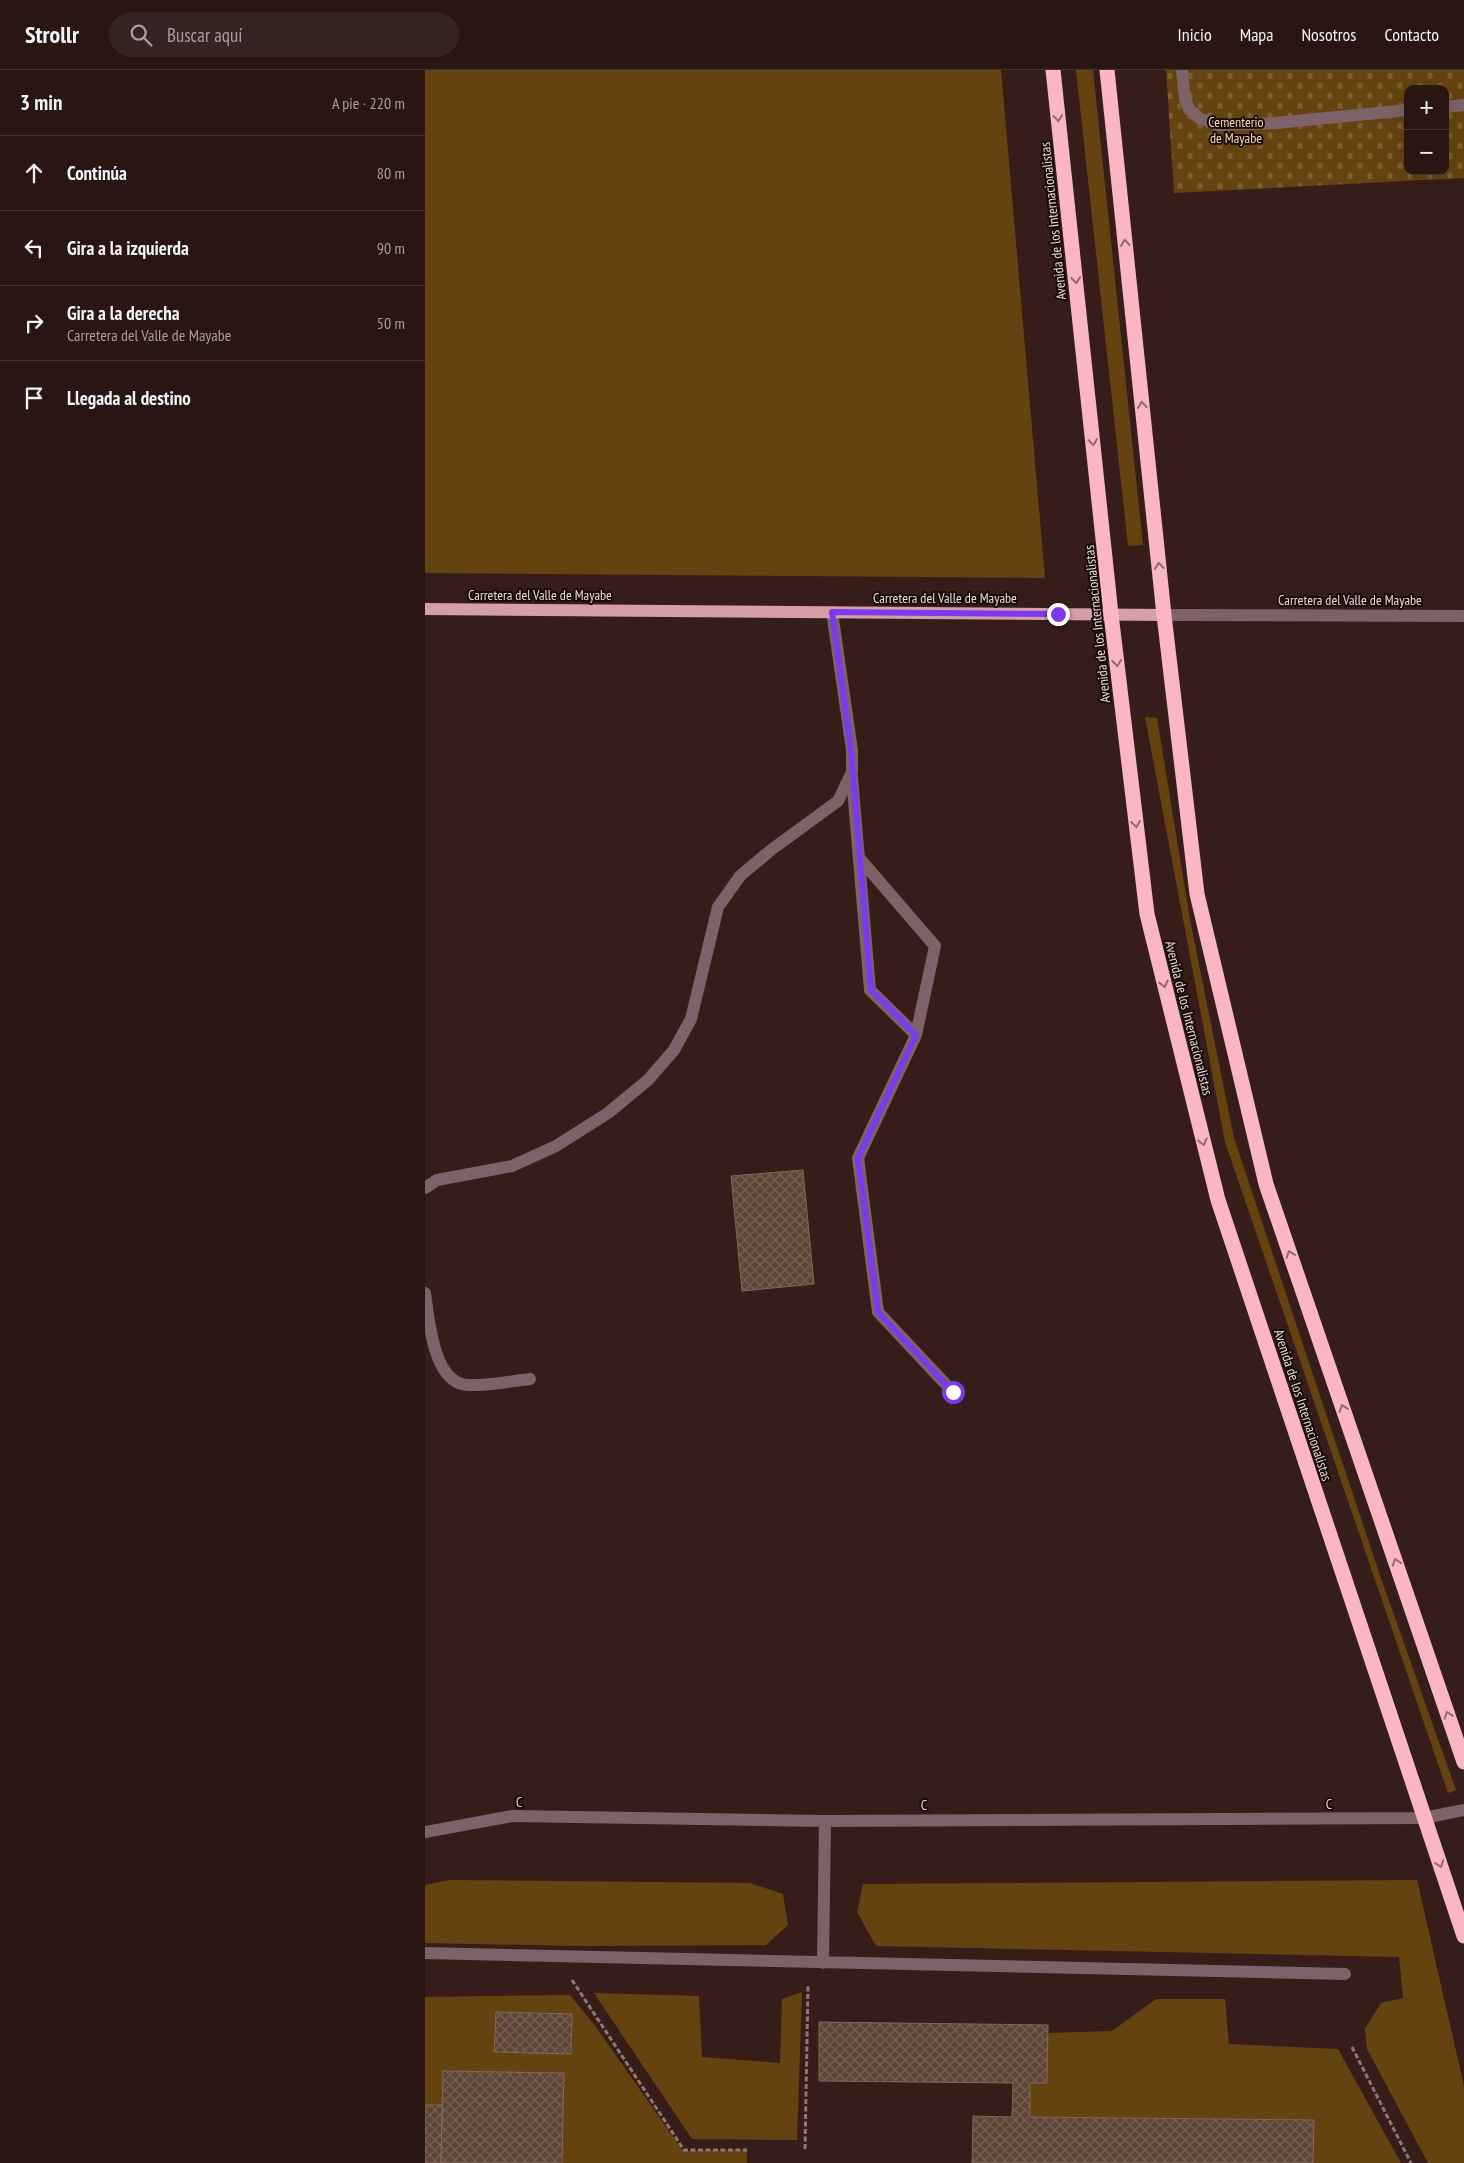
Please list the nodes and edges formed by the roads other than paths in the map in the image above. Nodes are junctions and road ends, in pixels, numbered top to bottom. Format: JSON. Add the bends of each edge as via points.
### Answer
{"nodes":[{"id":1,"x":1053,"y":70,"type":"edge"},
{"id":2,"x":1107,"y":70,"type":"edge"},
{"id":3,"x":1181,"y":70,"type":"edge"},
{"id":4,"x":1464,"y":105,"type":"edge"},
{"id":5,"x":1449,"y":107,"type":"edge"},
{"id":6,"x":1404,"y":110,"type":"edge"},
{"id":7,"x":425,"y":609,"type":"edge"},
{"id":8,"x":832,"y":612,"type":"junction"},
{"id":9,"x":1111,"y":614,"type":"junction"},
{"id":10,"x":1164,"y":615,"type":"junction"},
{"id":11,"x":1464,"y":616,"type":"edge"},
{"id":12,"x":852,"y":772,"type":"junction"},
{"id":13,"x":859,"y":859,"type":"junction"},
{"id":14,"x":916,"y":1035,"type":"junction"},
{"id":15,"x":425,"y":1188,"type":"edge"},
{"id":16,"x":425,"y":1293,"type":"edge"},
{"id":17,"x":531,"y":1379,"type":"dead end"},
{"id":18,"x":953,"y":1392,"type":"dead end"},
{"id":19,"x":1464,"y":1762,"type":"edge"},
{"id":20,"x":1464,"y":1810,"type":"edge"},
{"id":21,"x":1424,"y":1818,"type":"junction"},
{"id":22,"x":825,"y":1821,"type":"junction"},
{"id":23,"x":425,"y":1832,"type":"edge"},
{"id":24,"x":1464,"y":1936,"type":"edge"},
{"id":25,"x":425,"y":1953,"type":"edge"},
{"id":26,"x":823,"y":1963,"type":"junction"},
{"id":27,"x":1345,"y":1974,"type":"dead end"}],
"edges":[{"from":1,"to":9,"type":"highway","name":"Avenida de los Internacionalistas","one_way":true},
{"from":10,"to":2,"type":"highway","one_way":true},
{"from":3,"to":6,"type":"street","via":[[1189,109],[1199,118],[1217,124],[1276,123]]},
{"from":4,"to":5,"type":"street"},
{"from":7,"to":8,"type":"main road","name":"Carretera del Valle de Mayabe"},
{"from":8,"to":9,"type":"main road","name":"Carretera del Valle de Mayabe"},
{"from":8,"to":12,"type":"street"},
{"from":9,"to":10,"type":"main road","name":"Carretera del Valle de Mayabe"},
{"from":9,"to":21,"type":"highway","name":"Avenida de los Internacionalistas","one_way":true,"via":[[1147,914],[1217,1200]]},
{"from":10,"to":11,"type":"street","name":"Carretera del Valle de Mayabe"},
{"from":19,"to":10,"type":"highway","one_way":true,"via":[[1266,1184],[1197,894]]},
{"from":12,"to":13,"type":"street"},
{"from":12,"to":15,"type":"street","via":[[838,802],[741,876],[718,907],[691,1019],[674,1050],[648,1080],[608,1113],[556,1146],[512,1166],[437,1180]]},
{"from":13,"to":14,"type":"street","via":[[871,990]]},
{"from":13,"to":14,"type":"street","via":[[935,946]]},
{"from":14,"to":18,"type":"street","via":[[858,1158],[878,1312]]},
{"from":16,"to":17,"type":"street","via":[[433,1340],[443,1369],[451,1378],[466,1385]]},
{"from":20,"to":21,"type":"street","name":"C"},
{"from":21,"to":22,"type":"street","name":"C"},
{"from":21,"to":24,"type":"highway","name":"Avenida de los Internacionalistas","one_way":true},
{"from":22,"to":23,"type":"street","name":"C","via":[[512,1816]]},
{"from":22,"to":26,"type":"street"},
{"from":25,"to":26,"type":"street"},
{"from":26,"to":27,"type":"street"}]}
